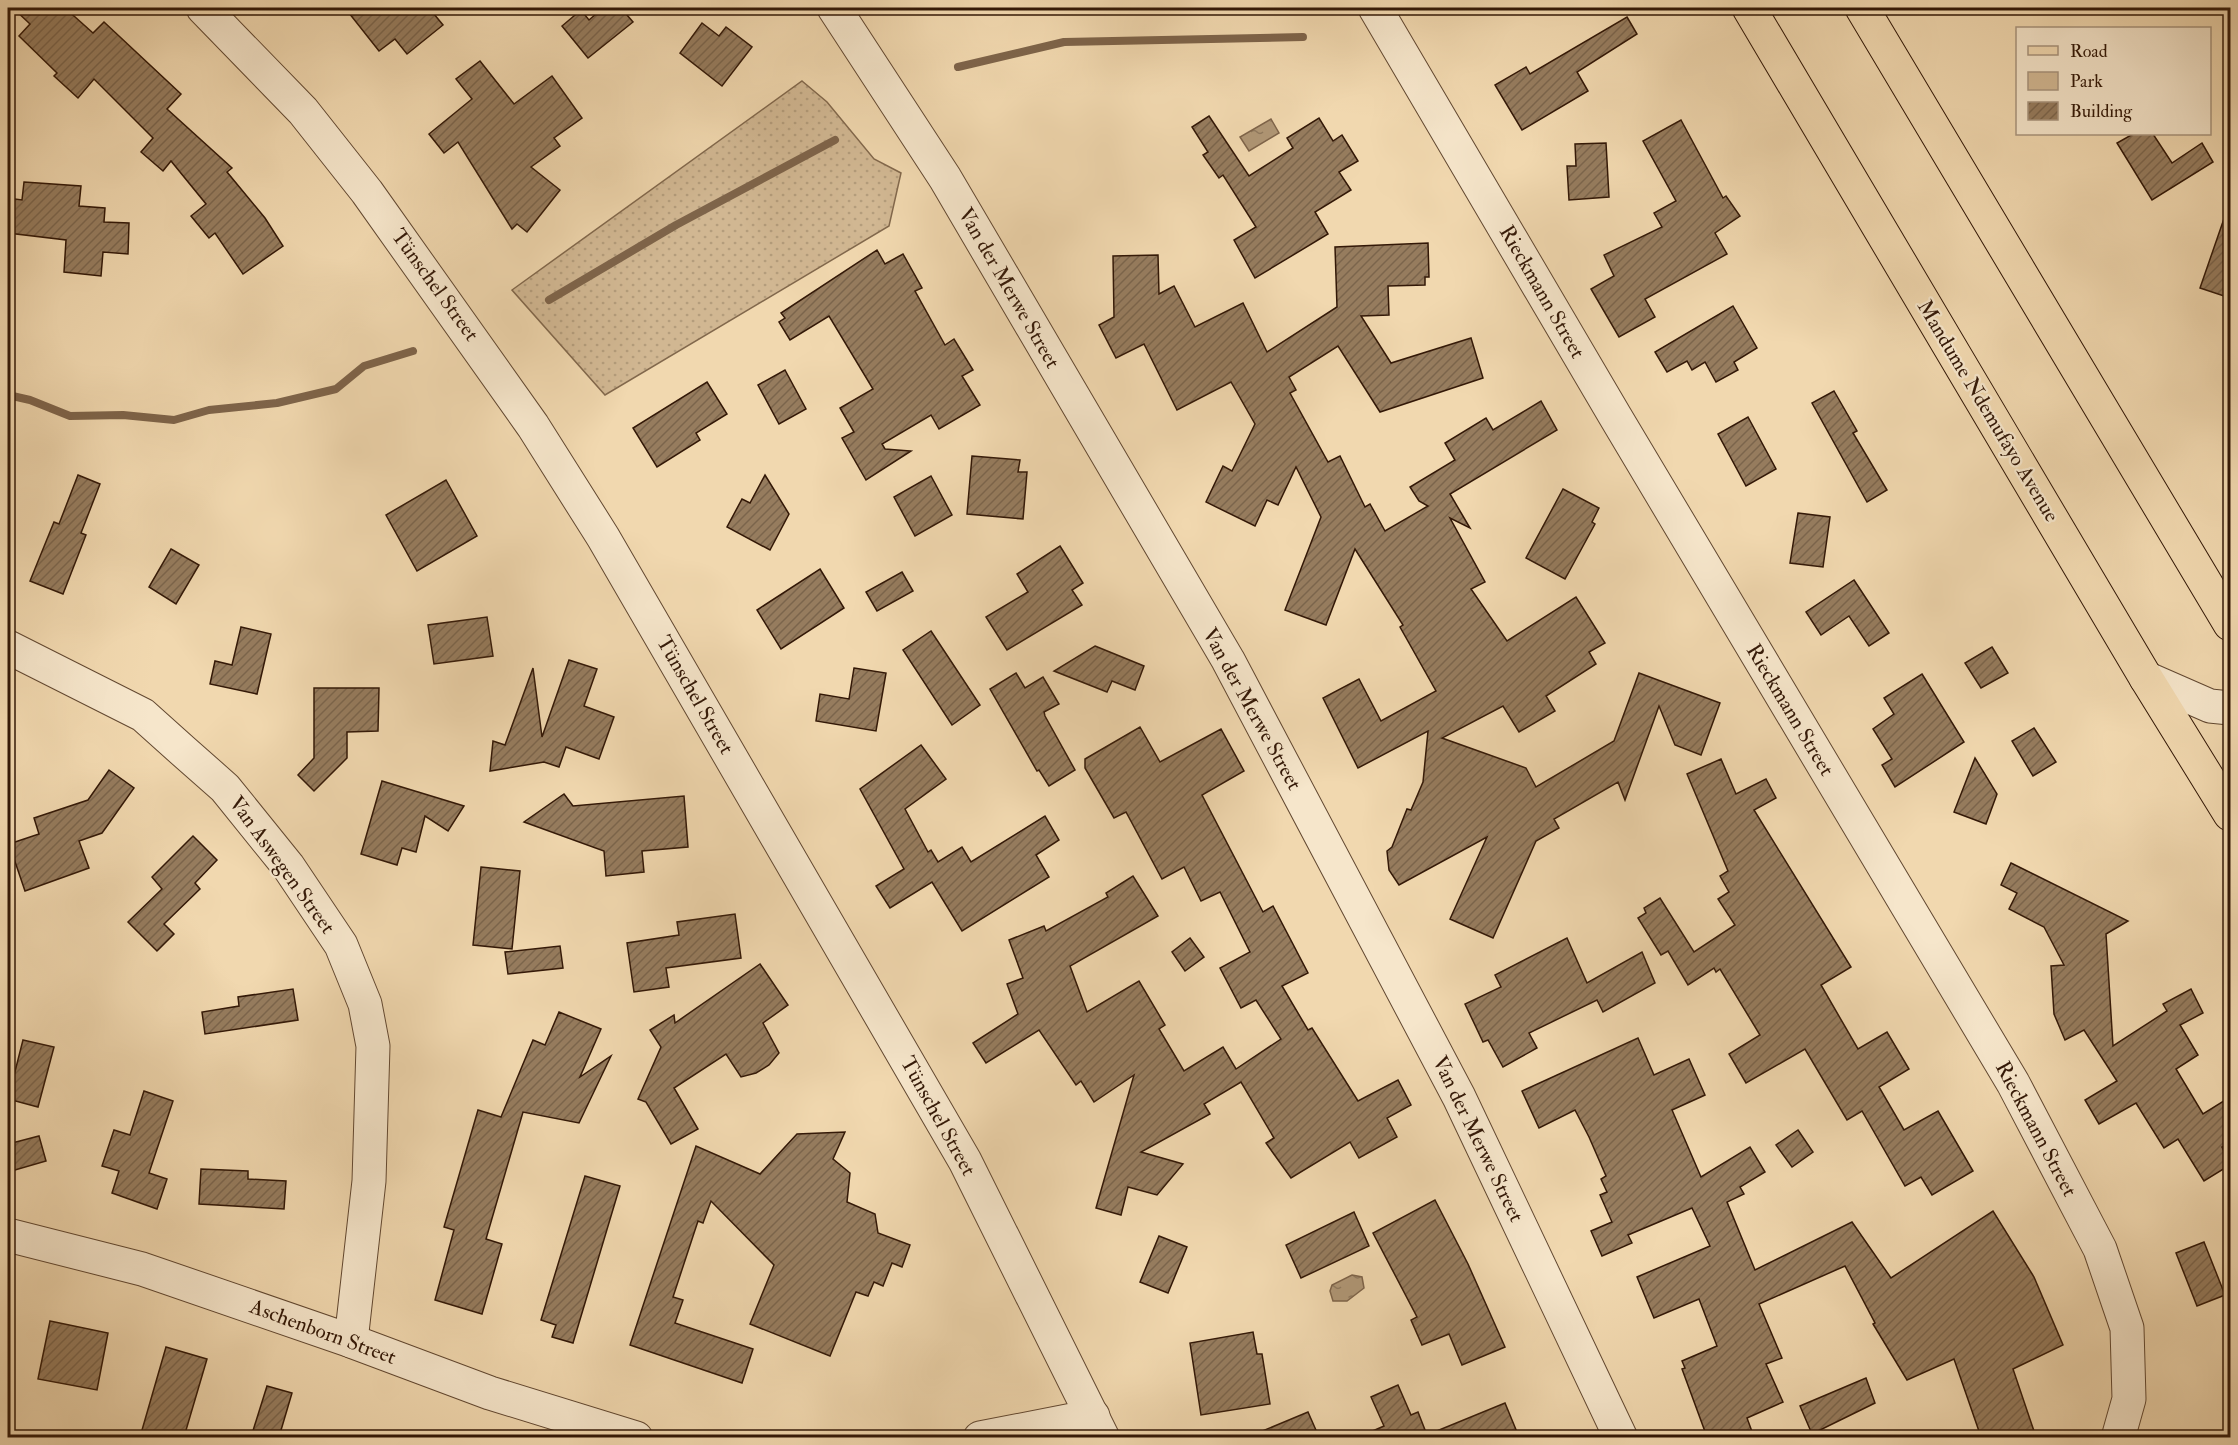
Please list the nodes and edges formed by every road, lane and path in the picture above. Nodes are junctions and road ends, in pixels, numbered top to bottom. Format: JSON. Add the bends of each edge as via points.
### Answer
{"nodes":[{"id":1,"x":203,"y":8,"type":"edge"},
{"id":2,"x":834,"y":8,"type":"edge"},
{"id":3,"x":1375,"y":8,"type":"edge"},
{"id":4,"x":1749,"y":8,"type":"edge"},
{"id":5,"x":1862,"y":8,"type":"edge"},
{"id":6,"x":2229,"y":620,"type":"edge"},
{"id":7,"x":8,"y":647,"type":"edge"},
{"id":8,"x":2146,"y":678,"type":"junction"},
{"id":9,"x":2230,"y":708,"type":"edge"},
{"id":10,"x":2230,"y":814,"type":"edge"},
{"id":11,"x":8,"y":1234,"type":"edge"},
{"id":12,"x":351,"y":1341,"type":"junction"},
{"id":13,"x":1098,"y":1427,"type":"edge"},
{"id":14,"x":636,"y":1437,"type":"edge"},
{"id":15,"x":980,"y":1437,"type":"edge"},
{"id":16,"x":1620,"y":1437,"type":"edge"},
{"id":17,"x":2118,"y":1437,"type":"edge"}],
"edges":[{"from":1,"to":13,"type":"street","name":"Tünschel Street","via":[[303,111],[367,192],[533,426],[603,537],[965,1161]]},
{"from":2,"to":16,"type":"street","name":"Van der Merwe Street","via":[[945,178],[1228,660],[1459,1096]]},
{"from":3,"to":17,"type":"street","name":"Rieckmann Street","via":[[2013,1083],[2100,1249],[2127,1328],[2128,1399]]},
{"from":4,"to":8,"type":"main road","name":"Mandume Ndemufayo Avenue"},
{"from":5,"to":6,"type":"main road"},
{"from":7,"to":12,"type":"street","name":"Van Aswegen Street","via":[[143,715],[225,788],[288,866],[341,945],[365,1004],[373,1046],[369,1181]]},
{"from":8,"to":9,"type":"street","via":[[2210,706]]},
{"from":8,"to":10,"type":"main road","name":"Mandume Ndemufayo Avenue"},
{"from":11,"to":12,"type":"street","name":"Aschenborn Street","via":[[142,1269]]},
{"from":12,"to":14,"type":"street","name":"Aschenborn Street","via":[[490,1393]]},
{"from":13,"to":15,"type":"street"}]}
